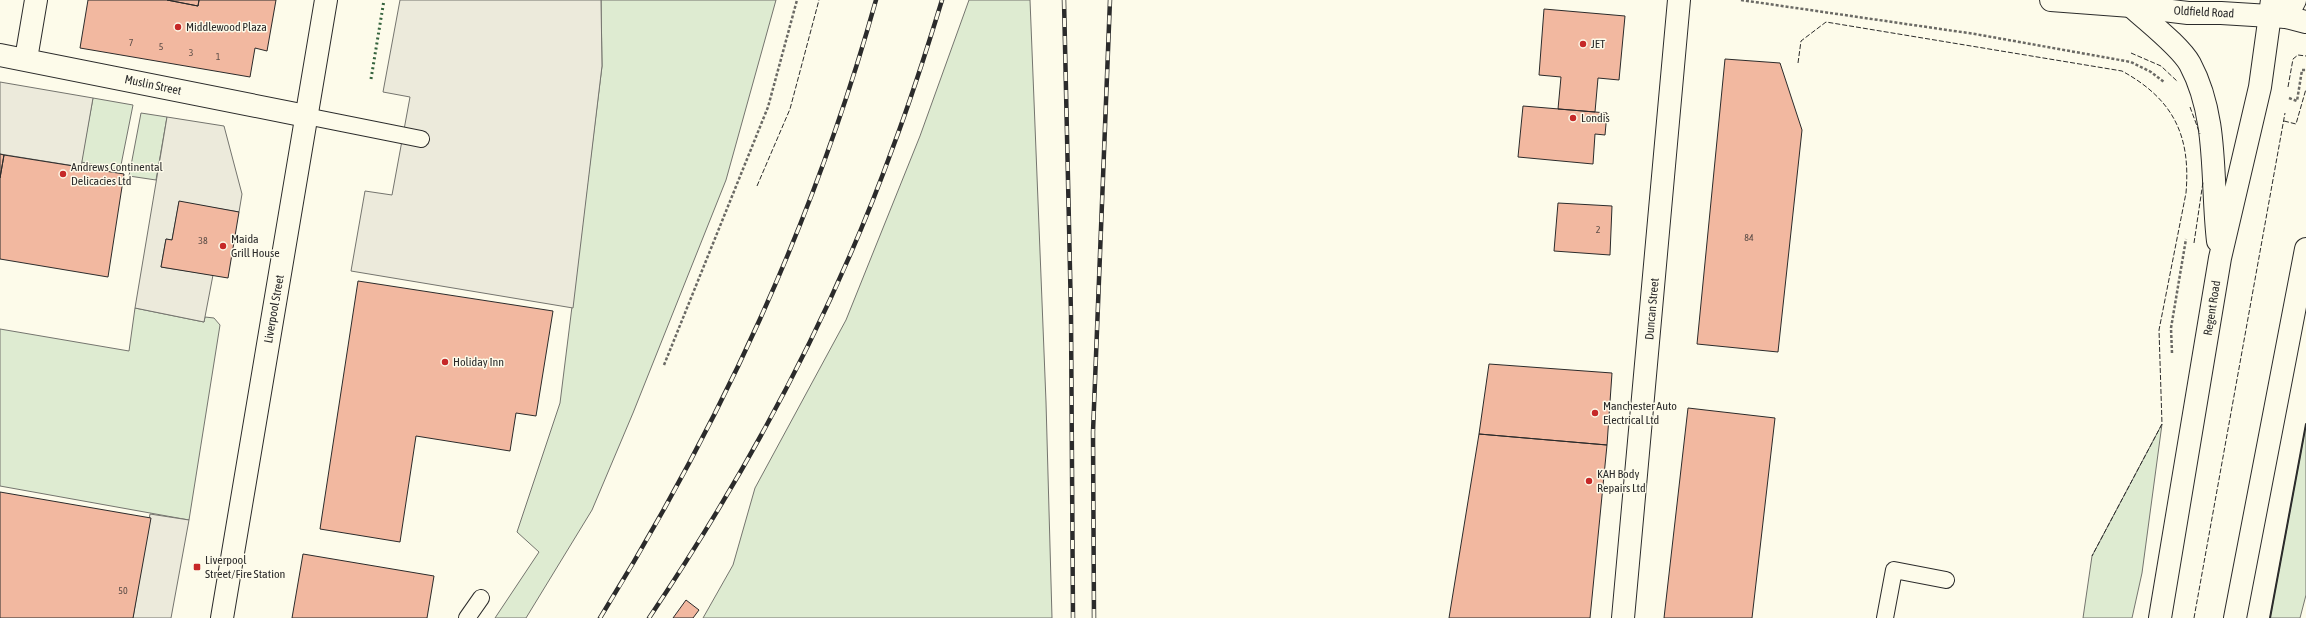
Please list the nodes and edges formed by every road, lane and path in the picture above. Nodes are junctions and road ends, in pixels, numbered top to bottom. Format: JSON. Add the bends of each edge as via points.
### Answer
{"nodes":[{"id":1,"x":36,"y":0,"type":"edge"},
{"id":2,"x":326,"y":0,"type":"edge"},
{"id":3,"x":797,"y":0,"type":"edge"},
{"id":4,"x":1679,"y":0,"type":"edge"},
{"id":5,"x":1741,"y":0,"type":"edge"},
{"id":6,"x":2052,"y":0,"type":"edge"},
{"id":7,"x":2131,"y":6,"type":"junction"},
{"id":8,"x":2306,"y":8,"type":"edge"},
{"id":9,"x":2286,"y":11,"type":"edge"},
{"id":10,"x":0,"y":55,"type":"edge"},
{"id":11,"x":26,"y":59,"type":"junction"},
{"id":12,"x":2306,"y":70,"type":"edge"},
{"id":13,"x":2168,"y":86,"type":"dead end"},
{"id":14,"x":2285,"y":97,"type":"dead end"},
{"id":15,"x":306,"y":116,"type":"junction"},
{"id":16,"x":421,"y":138,"type":"dead end"},
{"id":17,"x":2187,"y":231,"type":"dead end"},
{"id":18,"x":2306,"y":249,"type":"edge"},
{"id":19,"x":2220,"y":258,"type":"junction"},
{"id":20,"x":2172,"y":358,"type":"dead end"},
{"id":21,"x":664,"y":365,"type":"dead end"},
{"id":22,"x":1946,"y":580,"type":"dead end"},
{"id":23,"x":481,"y":598,"type":"dead end"},
{"id":24,"x":222,"y":618,"type":"edge"},
{"id":25,"x":467,"y":618,"type":"edge"},
{"id":26,"x":1623,"y":618,"type":"edge"},
{"id":27,"x":1885,"y":618,"type":"edge"},
{"id":28,"x":2160,"y":618,"type":"edge"},
{"id":29,"x":2235,"y":618,"type":"edge"}],
"edges":[{"from":1,"to":11,"type":"main road"},
{"from":2,"to":15,"type":"main road","name":"Liverpool Street"},
{"from":3,"to":21,"type":"path","via":[[768,107]]},
{"from":4,"to":26,"type":"main road","name":"Duncan Street"},
{"from":5,"to":13,"type":"path","via":[[1983,35],[2131,62],[2151,72]]},
{"from":6,"to":7,"type":"main road","name":"Oldfield Road"},
{"from":7,"to":9,"type":"main road","name":"Oldfield Road","via":[[2188,13]]},
{"from":7,"to":19,"type":"main road","via":[[2189,63],[2206,107],[2212,137],[2214,205]]},
{"from":8,"to":9,"type":"main road","name":"Oldfield Road"},
{"from":9,"to":19,"type":"main road","name":"Regent Road","via":[[2260,87]]},
{"from":10,"to":11,"type":"main road","name":"Muslin Street"},
{"from":11,"to":15,"type":"main road","name":"Muslin Street"},
{"from":12,"to":14,"type":"path","via":[[2302,70],[2297,101]]},
{"from":15,"to":16,"type":"lane"},
{"from":15,"to":24,"type":"main road","name":"Liverpool Street"},
{"from":17,"to":20,"type":"path","via":[[2171,328]]},
{"from":18,"to":29,"type":"main road"},
{"from":19,"to":28,"type":"main road","name":"Regent Road"},
{"from":22,"to":27,"type":"lane","via":[[1894,570]]},
{"from":23,"to":25,"type":"lane"}]}
